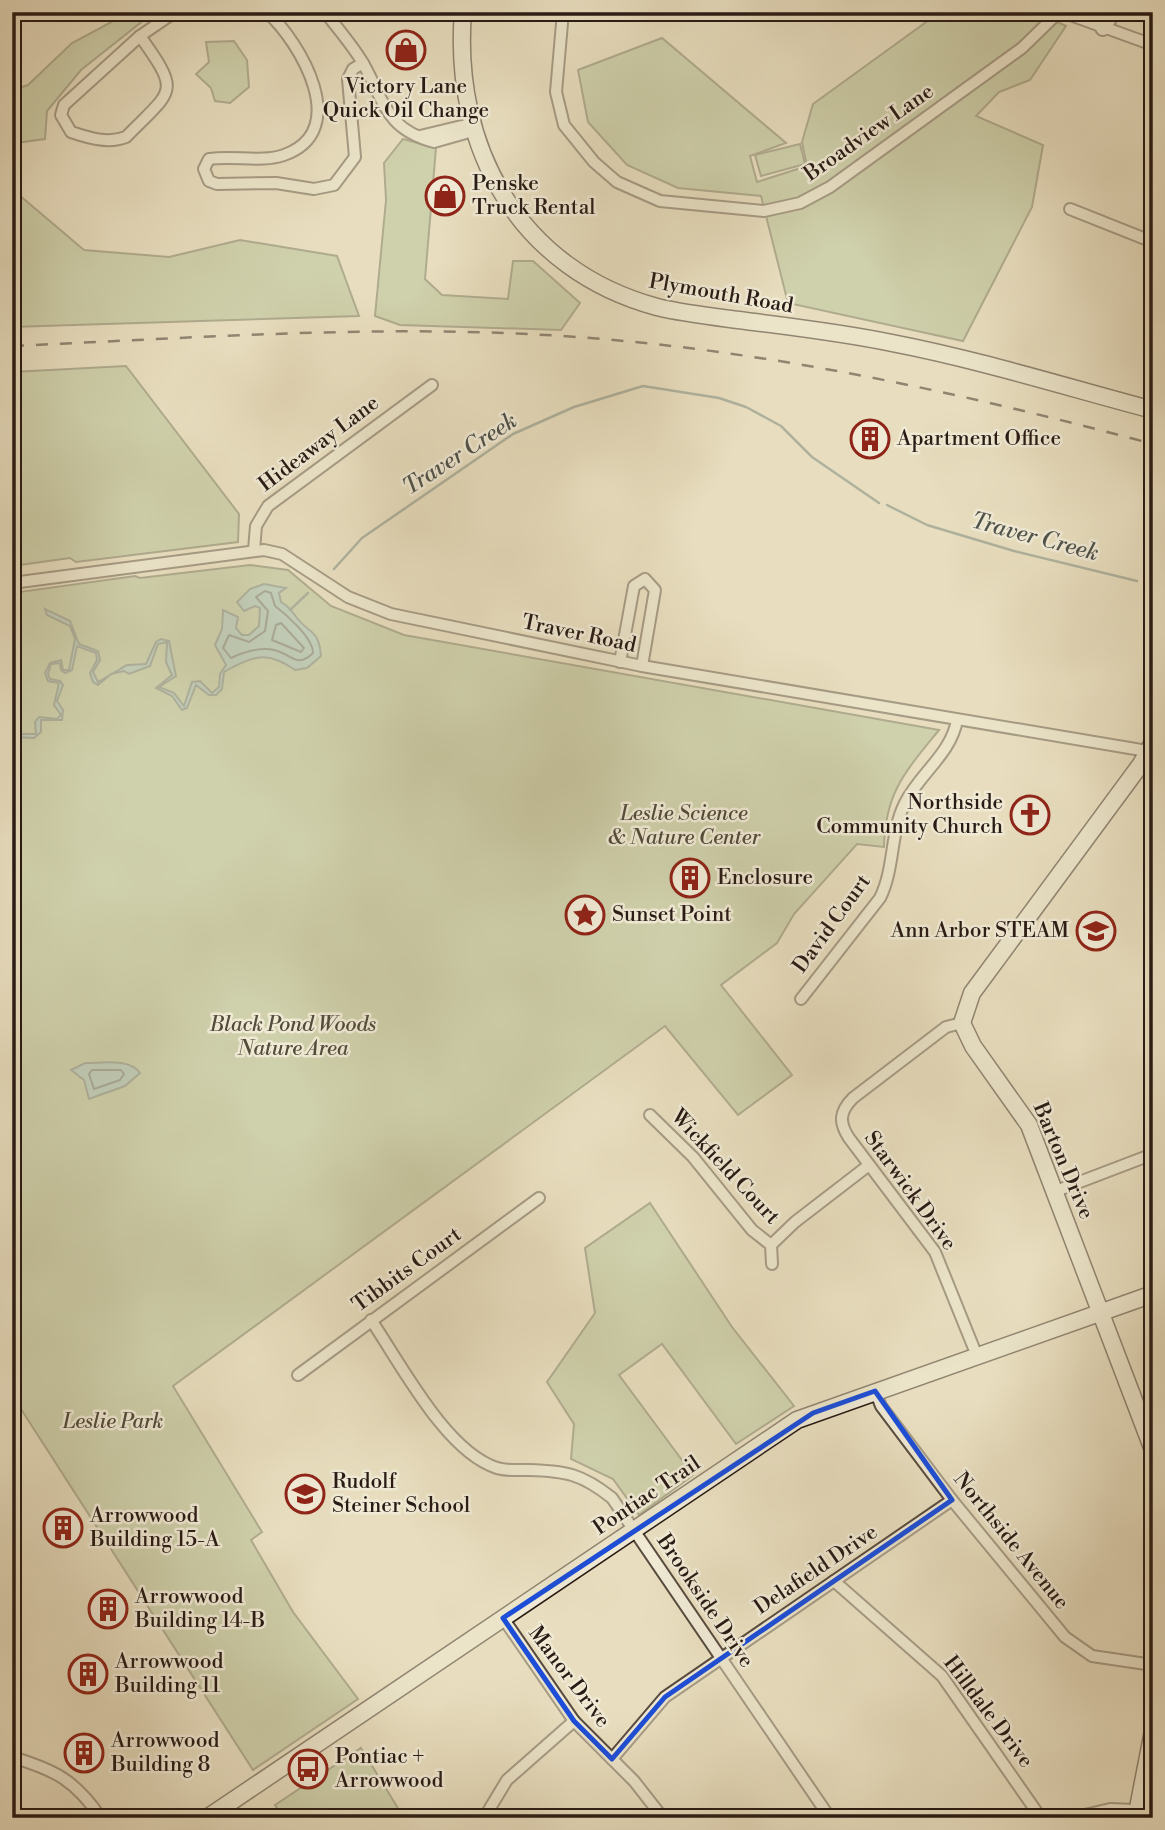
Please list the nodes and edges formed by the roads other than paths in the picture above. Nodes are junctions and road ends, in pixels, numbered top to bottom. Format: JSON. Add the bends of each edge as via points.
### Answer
{"nodes":[{"id":1,"x":174,"y":12,"type":"edge"},
{"id":2,"x":267,"y":12,"type":"edge"},
{"id":3,"x":325,"y":12,"type":"edge"},
{"id":4,"x":463,"y":12,"type":"edge"},
{"id":5,"x":563,"y":12,"type":"edge"},
{"id":6,"x":1061,"y":12,"type":"edge"},
{"id":7,"x":1113,"y":12,"type":"edge"},
{"id":8,"x":1103,"y":27,"type":"junction"},
{"id":9,"x":140,"y":36,"type":"junction"},
{"id":10,"x":1153,"y":45,"type":"edge"},
{"id":11,"x":363,"y":63,"type":"junction"},
{"id":12,"x":471,"y":127,"type":"junction"},
{"id":13,"x":1070,"y":209,"type":"dead end"},
{"id":14,"x":1153,"y":242,"type":"edge"},
{"id":15,"x":432,"y":385,"type":"dead end"},
{"id":16,"x":1153,"y":410,"type":"edge"},
{"id":17,"x":254,"y":550,"type":"junction"},
{"id":18,"x":12,"y":583,"type":"edge"},
{"id":19,"x":620,"y":662,"type":"junction"},
{"id":20,"x":642,"y":666,"type":"junction"},
{"id":21,"x":957,"y":720,"type":"junction"},
{"id":22,"x":1151,"y":749,"type":"edge"},
{"id":23,"x":801,"y":999,"type":"dead end"},
{"id":24,"x":962,"y":1023,"type":"junction"},
{"id":25,"x":650,"y":1115,"type":"dead end"},
{"id":26,"x":1153,"y":1154,"type":"edge"},
{"id":27,"x":869,"y":1165,"type":"junction"},
{"id":28,"x":1056,"y":1191,"type":"junction"},
{"id":29,"x":539,"y":1198,"type":"dead end"},
{"id":30,"x":771,"y":1245,"type":"junction"},
{"id":31,"x":772,"y":1264,"type":"dead end"},
{"id":32,"x":1153,"y":1294,"type":"edge"},
{"id":33,"x":1100,"y":1310,"type":"junction"},
{"id":34,"x":371,"y":1320,"type":"junction"},
{"id":35,"x":977,"y":1356,"type":"junction"},
{"id":36,"x":298,"y":1375,"type":"dead end"},
{"id":37,"x":874,"y":1391,"type":"junction"},
{"id":38,"x":1153,"y":1450,"type":"edge"},
{"id":39,"x":952,"y":1500,"type":"junction"},
{"id":40,"x":634,"y":1530,"type":"junction"},
{"id":41,"x":834,"y":1581,"type":"junction"},
{"id":42,"x":503,"y":1619,"type":"junction"},
{"id":43,"x":719,"y":1658,"type":"junction"},
{"id":44,"x":1153,"y":1665,"type":"edge"},
{"id":45,"x":574,"y":1721,"type":"junction"},
{"id":46,"x":1153,"y":1731,"type":"edge"},
{"id":47,"x":12,"y":1757,"type":"edge"},
{"id":48,"x":612,"y":1759,"type":"junction"},
{"id":49,"x":1149,"y":1772,"type":"edge"},
{"id":50,"x":1136,"y":1814,"type":"edge"},
{"id":51,"x":101,"y":1818,"type":"edge"},
{"id":52,"x":207,"y":1818,"type":"edge"},
{"id":53,"x":484,"y":1818,"type":"edge"},
{"id":54,"x":663,"y":1818,"type":"edge"},
{"id":55,"x":830,"y":1818,"type":"edge"},
{"id":56,"x":1041,"y":1818,"type":"edge"},
{"id":57,"x":1072,"y":1818,"type":"edge"}],
"edges":[{"from":1,"to":9,"type":"street"},
{"from":2,"to":11,"type":"street","via":[[281,26],[317,90],[320,110],[315,128],[289,153],[273,159],[209,159],[204,169],[209,181],[314,189],[334,185],[355,157],[348,79]]},
{"from":3,"to":11,"type":"street"},
{"from":4,"to":12,"type":"main road","name":"Plymouth Road","via":[[462,63]]},
{"from":5,"to":6,"type":"street","name":"Broadview Lane","via":[[556,92],[564,125],[594,162],[617,182],[660,201],[764,211],[792,206],[830,187],[1022,48]]},
{"from":6,"to":8,"type":"street"},
{"from":7,"to":8,"type":"street"},
{"from":8,"to":10,"type":"street"},
{"from":9,"to":9,"type":"street","via":[[64,105],[61,115],[71,132],[118,140],[163,99],[169,84],[167,74]]},
{"from":11,"to":12,"type":"street","via":[[385,113],[398,126],[434,142]]},
{"from":12,"to":16,"type":"main road","name":"Plymouth Road","via":[[492,175],[528,227],[577,271],[626,297],[688,313],[890,342]]},
{"from":13,"to":14,"type":"street"},
{"from":15,"to":17,"type":"street","name":"Hideaway Lane","via":[[268,506],[256,526]]},
{"from":17,"to":18,"type":"street","name":"Traver Road"},
{"from":17,"to":19,"type":"street","name":"Traver Road","via":[[282,554],[336,591],[391,614]]},
{"from":19,"to":20,"type":"street","name":"Traver Road"},
{"from":19,"to":20,"type":"street","via":[[634,586],[645,579],[655,590]]},
{"from":20,"to":21,"type":"street","name":"Traver Road"},
{"from":21,"to":22,"type":"street","name":"Traver Road"},
{"from":21,"to":23,"type":"street","name":"David Court","via":[[951,742],[904,803],[888,882],[880,898]]},
{"from":22,"to":24,"type":"main road","via":[[972,993]]},
{"from":24,"to":27,"type":"street","name":"Starwick Drive","via":[[946,1027],[845,1106],[842,1127]]},
{"from":24,"to":28,"type":"main road","name":"Barton Drive","via":[[1029,1125]]},
{"from":25,"to":30,"type":"street","name":"Wickfield Court","via":[[693,1157],[752,1230]]},
{"from":26,"to":28,"type":"street"},
{"from":27,"to":30,"type":"street","name":"Wickfield Court"},
{"from":27,"to":35,"type":"street","name":"Starwick Drive","via":[[935,1252]]},
{"from":28,"to":33,"type":"main road","name":"Barton Drive"},
{"from":29,"to":34,"type":"street","name":"Tibbits Court"},
{"from":30,"to":31,"type":"street","name":"Wickfield Court"},
{"from":32,"to":33,"type":"main road","name":"Pontiac Trail"},
{"from":33,"to":35,"type":"main road","name":"Pontiac Trail"},
{"from":33,"to":38,"type":"main road","name":"Barton Drive"},
{"from":34,"to":36,"type":"street","name":"Tibbits Court"},
{"from":34,"to":40,"type":"street","name":"Brookside Drive","via":[[439,1421],[471,1456],[500,1469],[580,1476],[612,1498]]},
{"from":35,"to":37,"type":"main road","name":"Pontiac Trail"},
{"from":37,"to":39,"type":"street","name":"Northside Avenue"},
{"from":37,"to":40,"type":"main road","name":"Pontiac Trail","via":[[797,1420]]},
{"from":39,"to":41,"type":"street","name":"Delafield Drive"},
{"from":39,"to":44,"type":"street","name":"Northside Avenue","via":[[1080,1650],[1107,1660]]},
{"from":40,"to":42,"type":"main road","name":"Pontiac Trail"},
{"from":40,"to":43,"type":"street","name":"Brookside Drive"},
{"from":41,"to":43,"type":"street","name":"Delafield Drive"},
{"from":41,"to":56,"type":"street","name":"Hilldale Drive","via":[[942,1676]]},
{"from":42,"to":45,"type":"street","name":"Manor Drive"},
{"from":42,"to":52,"type":"main road","name":"Pontiac Trail"},
{"from":43,"to":48,"type":"street","name":"Delafield Drive","via":[[665,1697]]},
{"from":43,"to":55,"type":"street","name":"Brookside Drive"},
{"from":45,"to":48,"type":"street","name":"Manor Drive"},
{"from":45,"to":53,"type":"street","via":[[507,1780]]},
{"from":46,"to":49,"type":"main road"},
{"from":47,"to":51,"type":"street","via":[[71,1781]]},
{"from":48,"to":54,"type":"street","name":"Manor Drive"},
{"from":49,"to":50,"type":"main road"},
{"from":50,"to":57,"type":"street","via":[[1110,1809]]}]}
